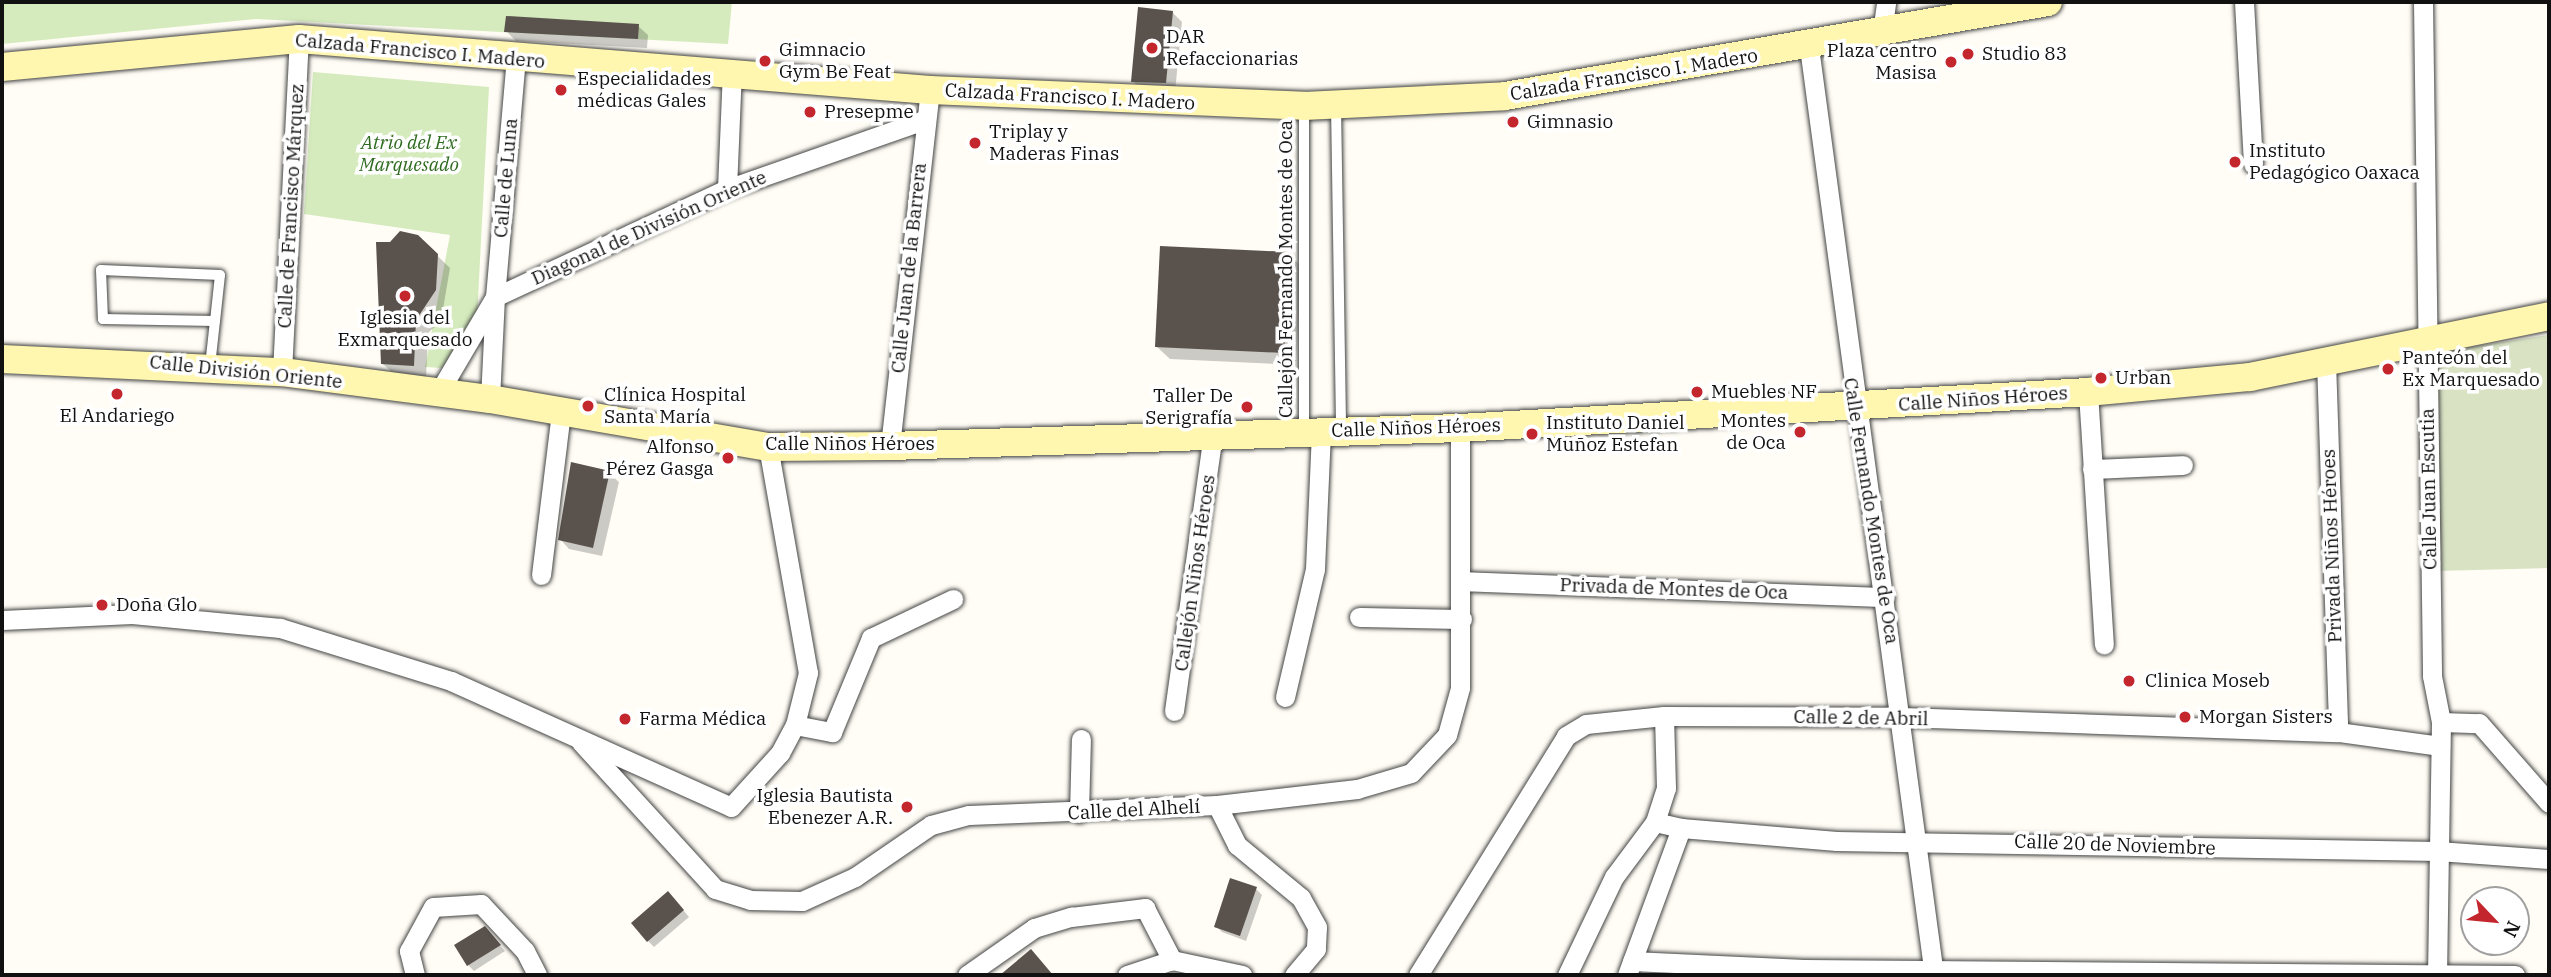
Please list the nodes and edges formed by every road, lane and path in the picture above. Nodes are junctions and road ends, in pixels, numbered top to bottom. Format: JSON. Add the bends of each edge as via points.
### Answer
{"nodes":[{"id":1,"x":1886,"y":2,"type":"edge"},
{"id":2,"x":2048,"y":2,"type":"edge"},
{"id":3,"x":2244,"y":2,"type":"edge"},
{"id":4,"x":2423,"y":2,"type":"edge"},
{"id":5,"x":1882,"y":32,"type":"junction"},
{"id":6,"x":299,"y":39,"type":"junction"},
{"id":7,"x":1809,"y":47,"type":"junction"},
{"id":8,"x":516,"y":60,"type":"junction"},
{"id":9,"x":2,"y":68,"type":"edge"},
{"id":10,"x":732,"y":72,"type":"junction"},
{"id":11,"x":930,"y":90,"type":"junction"},
{"id":12,"x":1336,"y":105,"type":"junction"},
{"id":13,"x":1304,"y":106,"type":"junction"},
{"id":14,"x":924,"y":120,"type":"junction"},
{"id":15,"x":2253,"y":164,"type":"dead end"},
{"id":16,"x":726,"y":189,"type":"junction"},
{"id":17,"x":495,"y":297,"type":"junction"},
{"id":18,"x":2549,"y":316,"type":"edge"},
{"id":19,"x":215,"y":321,"type":"junction"},
{"id":20,"x":2427,"y":337,"type":"junction"},
{"id":21,"x":2,"y":359,"type":"edge"},
{"id":22,"x":2326,"y":361,"type":"junction"},
{"id":23,"x":210,"y":367,"type":"junction"},
{"id":24,"x":282,"y":372,"type":"junction"},
{"id":25,"x":439,"y":392,"type":"junction"},
{"id":26,"x":2088,"y":392,"type":"junction"},
{"id":27,"x":490,"y":398,"type":"junction"},
{"id":28,"x":1855,"y":409,"type":"junction"},
{"id":29,"x":561,"y":413,"type":"junction"},
{"id":30,"x":1460,"y":428,"type":"junction"},
{"id":31,"x":1322,"y":431,"type":"junction"},
{"id":32,"x":1213,"y":435,"type":"junction"},
{"id":33,"x":890,"y":446,"type":"junction"},
{"id":34,"x":768,"y":447,"type":"junction"},
{"id":35,"x":2183,"y":465,"type":"dead end"},
{"id":36,"x":2092,"y":469,"type":"junction"},
{"id":37,"x":541,"y":575,"type":"dead end"},
{"id":38,"x":1462,"y":581,"type":"junction"},
{"id":39,"x":1885,"y":597,"type":"junction"},
{"id":40,"x":953,"y":600,"type":"dead end"},
{"id":41,"x":1359,"y":617,"type":"dead end"},
{"id":42,"x":1462,"y":619,"type":"junction"},
{"id":43,"x":2,"y":620,"type":"edge"},
{"id":44,"x":2104,"y":644,"type":"dead end"},
{"id":45,"x":1285,"y":696,"type":"dead end"},
{"id":46,"x":1174,"y":711,"type":"dead end"},
{"id":47,"x":1664,"y":716,"type":"junction"},
{"id":48,"x":1902,"y":717,"type":"junction"},
{"id":49,"x":2441,"y":722,"type":"junction"},
{"id":50,"x":795,"y":725,"type":"junction"},
{"id":51,"x":2338,"y":732,"type":"junction"},
{"id":52,"x":1081,"y":739,"type":"dead end"},
{"id":53,"x":581,"y":742,"type":"junction"},
{"id":54,"x":2440,"y":746,"type":"junction"},
{"id":55,"x":2549,"y":803,"type":"edge"},
{"id":56,"x":1217,"y":805,"type":"junction"},
{"id":57,"x":1079,"y":813,"type":"junction"},
{"id":58,"x":1655,"y":822,"type":"junction"},
{"id":59,"x":1681,"y":828,"type":"junction"},
{"id":60,"x":1916,"y":839,"type":"junction"},
{"id":61,"x":2438,"y":851,"type":"junction"},
{"id":62,"x":2549,"y":859,"type":"edge"},
{"id":63,"x":1172,"y":960,"type":"junction"},
{"id":64,"x":1630,"y":968,"type":"edge"},
{"id":65,"x":1934,"y":972,"type":"edge"},
{"id":66,"x":2437,"y":974,"type":"edge"},
{"id":67,"x":415,"y":975,"type":"edge"},
{"id":68,"x":537,"y":975,"type":"edge"},
{"id":69,"x":967,"y":975,"type":"edge"},
{"id":70,"x":1126,"y":975,"type":"edge"},
{"id":71,"x":1242,"y":975,"type":"edge"},
{"id":72,"x":1294,"y":975,"type":"edge"},
{"id":73,"x":1418,"y":975,"type":"edge"},
{"id":74,"x":1567,"y":975,"type":"edge"},
{"id":75,"x":2515,"y":975,"type":"edge"}],
"edges":[{"from":1,"to":5,"type":"street"},
{"from":2,"to":5,"type":"main road","name":"Calzada Francisco I. Madero"},
{"from":3,"to":15,"type":"street"},
{"from":4,"to":20,"type":"street","name":"Calle Juan Escutia"},
{"from":5,"to":7,"type":"main road","name":"Calzada Francisco I. Madero"},
{"from":6,"to":8,"type":"main road","name":"Calzada Francisco I. Madero"},
{"from":6,"to":9,"type":"main road","name":"Calzada Francisco I. Madero"},
{"from":6,"to":24,"type":"street","name":"Calle de Francisco Márquez"},
{"from":7,"to":12,"type":"main road","name":"Calzada Francisco I. Madero","via":[[1505,96]]},
{"from":7,"to":28,"type":"street","name":"Calle Fernando Montes de Oca"},
{"from":8,"to":10,"type":"main road","name":"Calzada Francisco I. Madero"},
{"from":8,"to":17,"type":"street","name":"Calle de Luna"},
{"from":10,"to":11,"type":"main road","name":"Calzada Francisco I. Madero"},
{"from":10,"to":16,"type":"street"},
{"from":11,"to":13,"type":"main road","name":"Calzada Francisco I. Madero"},
{"from":11,"to":14,"type":"street","name":"Calle Juan de la Barrera"},
{"from":12,"to":13,"type":"main road","name":"Calzada Francisco I. Madero"},
{"from":12,"to":31,"type":"lane"},
{"from":13,"to":31,"type":"lane","name":"Callejón Fernando Montes de Oca"},
{"from":14,"to":16,"type":"street","name":"Diagonal de División Oriente"},
{"from":14,"to":33,"type":"street","name":"Calle Juan de la Barrera"},
{"from":16,"to":17,"type":"street","name":"Diagonal de División Oriente"},
{"from":17,"to":25,"type":"street","name":"Calle de Luna"},
{"from":17,"to":27,"type":"street","name":"Calle de Luna"},
{"from":18,"to":20,"type":"main road","name":"Calle Niños Héroes"},
{"from":19,"to":19,"type":"lane","via":[[220,275],[101,270],[103,319]]},
{"from":19,"to":23,"type":"lane"},
{"from":20,"to":22,"type":"main road","name":"Calle Niños Héroes"},
{"from":20,"to":49,"type":"street","name":"Calle Juan Escutia","via":[[2432,676]]},
{"from":21,"to":23,"type":"main road","name":"Calle División Oriente"},
{"from":22,"to":26,"type":"main road","name":"Calle Niños Héroes","via":[[2250,377]]},
{"from":22,"to":51,"type":"street","name":"Privada Niños Héroes"},
{"from":23,"to":24,"type":"main road","name":"Calle División Oriente"},
{"from":24,"to":25,"type":"main road","name":"Calle División Oriente"},
{"from":25,"to":27,"type":"main road","name":"Calle División Oriente"},
{"from":26,"to":28,"type":"main road","name":"Calle Niños Héroes"},
{"from":26,"to":36,"type":"street"},
{"from":27,"to":29,"type":"main road","name":"Calle Niños Héroes"},
{"from":28,"to":30,"type":"main road","name":"Calle Niños Héroes"},
{"from":28,"to":39,"type":"street","name":"Calle Fernando Montes de Oca"},
{"from":29,"to":34,"type":"main road","name":"Calle Niños Héroes"},
{"from":29,"to":37,"type":"street"},
{"from":30,"to":31,"type":"main road","name":"Calle Niños Héroes"},
{"from":30,"to":38,"type":"street","name":"Calle del Alhelí"},
{"from":31,"to":32,"type":"main road","name":"Calle Niños Héroes"},
{"from":31,"to":45,"type":"street","via":[[1315,569]]},
{"from":32,"to":33,"type":"main road","name":"Calle Niños Héroes"},
{"from":32,"to":46,"type":"street","name":"Callejón Niños Héroes"},
{"from":33,"to":34,"type":"main road","name":"Calle Niños Héroes"},
{"from":34,"to":50,"type":"street","via":[[783,559],[805,630],[808,673]]},
{"from":35,"to":36,"type":"street"},
{"from":36,"to":44,"type":"street"},
{"from":38,"to":39,"type":"street","name":"Privada de Montes de Oca"},
{"from":38,"to":42,"type":"street","name":"Calle del Alhelí"},
{"from":39,"to":48,"type":"street","name":"Calle Fernando Montes de Oca"},
{"from":40,"to":50,"type":"street","via":[[871,638],[832,732]]},
{"from":41,"to":42,"type":"street"},
{"from":42,"to":56,"type":"street","name":"Calle del Alhelí","via":[[1460,688],[1447,735],[1411,773],[1357,789]]},
{"from":43,"to":53,"type":"street","via":[[132,614],[280,628],[452,681]]},
{"from":47,"to":48,"type":"street","name":"Calle 2 de Abril"},
{"from":47,"to":58,"type":"street","via":[[1666,788]]},
{"from":47,"to":73,"type":"street","name":"Calle 2 de Abril","via":[[1586,724],[1566,736]]},
{"from":48,"to":51,"type":"street","name":"Calle 2 de Abril"},
{"from":48,"to":60,"type":"street","name":"Calle Fernando Montes de Oca"},
{"from":49,"to":54,"type":"street","name":"Calle Juan Escutia"},
{"from":49,"to":55,"type":"street","via":[[2479,723]]},
{"from":50,"to":53,"type":"street","via":[[780,753],[731,807]]},
{"from":51,"to":54,"type":"street","name":"Calle 2 de Abril"},
{"from":52,"to":57,"type":"street"},
{"from":53,"to":57,"type":"street","name":"Calle del Alhelí","via":[[715,889],[750,900],[802,901],[855,877],[930,825],[969,815]]},
{"from":54,"to":61,"type":"street","name":"Calle Juan Escutia"},
{"from":56,"to":57,"type":"street","name":"Calle del Alhelí"},
{"from":56,"to":72,"type":"street","via":[[1237,845],[1301,898],[1317,928],[1316,950]]},
{"from":58,"to":59,"type":"street","name":"Calle 20 de Noviembre"},
{"from":58,"to":74,"type":"street","via":[[1614,877]]},
{"from":59,"to":60,"type":"street","name":"Calle 20 de Noviembre","via":[[1836,841]]},
{"from":59,"to":64,"type":"street"},
{"from":60,"to":61,"type":"street","name":"Calle 20 de Noviembre"},
{"from":60,"to":65,"type":"street","name":"Calle Fernando Montes de Oca"},
{"from":61,"to":62,"type":"street","name":"Calle 20 de Noviembre"},
{"from":61,"to":66,"type":"street","name":"Calle Juan Escutia"},
{"from":63,"to":69,"type":"street","via":[[1145,908],[1071,917],[1034,928]]},
{"from":63,"to":70,"type":"street"},
{"from":63,"to":71,"type":"street"},
{"from":64,"to":65,"type":"street"},
{"from":65,"to":66,"type":"street"},
{"from":66,"to":75,"type":"street"},
{"from":67,"to":68,"type":"street","via":[[409,951],[433,907],[481,904],[525,951]]}]}
